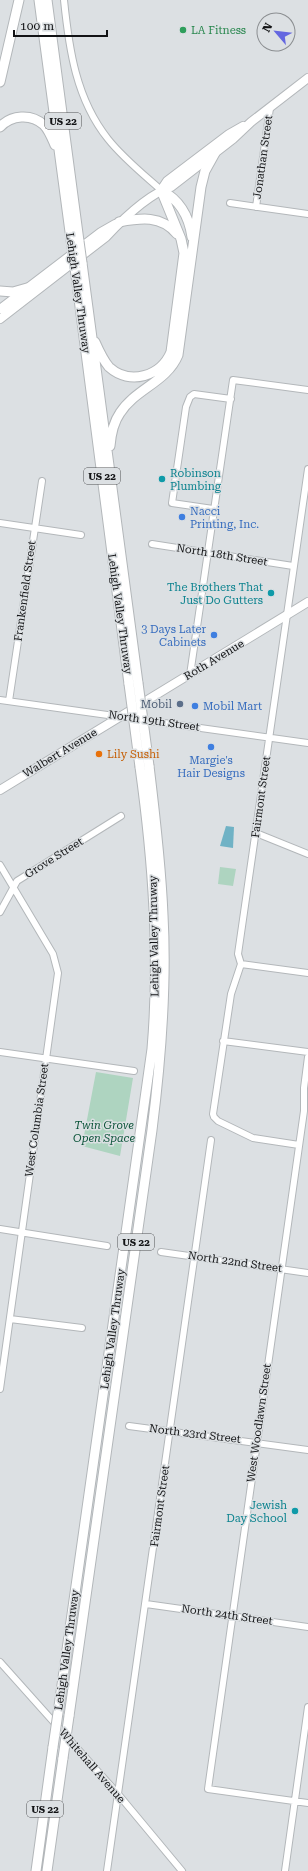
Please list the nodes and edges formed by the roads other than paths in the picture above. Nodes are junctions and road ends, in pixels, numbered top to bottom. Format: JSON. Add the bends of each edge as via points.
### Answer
{"nodes":[{"id":1,"x":19,"y":0,"type":"edge"},
{"id":2,"x":39,"y":0,"type":"edge"},
{"id":3,"x":47,"y":0,"type":"edge"},
{"id":4,"x":64,"y":0,"type":"edge"},
{"id":5,"x":308,"y":78,"type":"edge"},
{"id":6,"x":0,"y":82,"type":"edge"},
{"id":7,"x":270,"y":108,"type":"junction"},
{"id":8,"x":251,"y":122,"type":"junction"},
{"id":9,"x":0,"y":127,"type":"edge"},
{"id":10,"x":215,"y":154,"type":"junction"},
{"id":11,"x":60,"y":155,"type":"junction"},
{"id":12,"x":161,"y":190,"type":"junction"},
{"id":13,"x":230,"y":203,"type":"dead end"},
{"id":14,"x":256,"y":207,"type":"junction"},
{"id":15,"x":308,"y":214,"type":"edge"},
{"id":16,"x":120,"y":222,"type":"junction"},
{"id":17,"x":181,"y":239,"type":"junction"},
{"id":18,"x":76,"y":244,"type":"junction"},
{"id":19,"x":193,"y":248,"type":"junction"},
{"id":20,"x":78,"y":265,"type":"junction"},
{"id":21,"x":28,"y":288,"type":"junction"},
{"id":22,"x":0,"y":291,"type":"edge"},
{"id":23,"x":0,"y":309,"type":"edge"},
{"id":24,"x":0,"y":318,"type":"edge"},
{"id":25,"x":91,"y":334,"type":"junction"},
{"id":26,"x":308,"y":390,"type":"edge"},
{"id":27,"x":231,"y":398,"type":"junction"},
{"id":28,"x":108,"y":457,"type":"junction"},
{"id":29,"x":308,"y":469,"type":"edge"},
{"id":30,"x":42,"y":480,"type":"dead end"},
{"id":31,"x":213,"y":508,"type":"junction"},
{"id":32,"x":0,"y":524,"type":"edge"},
{"id":33,"x":34,"y":528,"type":"junction"},
{"id":34,"x":82,"y":535,"type":"dead end"},
{"id":35,"x":152,"y":544,"type":"dead end"},
{"id":36,"x":207,"y":553,"type":"junction"},
{"id":37,"x":293,"y":566,"type":"junction"},
{"id":38,"x":308,"y":602,"type":"edge"},
{"id":39,"x":286,"y":616,"type":"junction"},
{"id":40,"x":190,"y":674,"type":"junction"},
{"id":41,"x":134,"y":684,"type":"junction"},
{"id":42,"x":0,"y":700,"type":"edge"},
{"id":43,"x":9,"y":701,"type":"junction"},
{"id":44,"x":121,"y":717,"type":"junction"},
{"id":45,"x":269,"y":738,"type":"junction"},
{"id":46,"x":308,"y":743,"type":"edge"},
{"id":47,"x":144,"y":767,"type":"junction"},
{"id":48,"x":0,"y":790,"type":"edge"},
{"id":49,"x":121,"y":816,"type":"dead end"},
{"id":50,"x":256,"y":833,"type":"junction"},
{"id":51,"x":308,"y":854,"type":"edge"},
{"id":52,"x":0,"y":865,"type":"edge"},
{"id":53,"x":13,"y":887,"type":"junction"},
{"id":54,"x":0,"y":912,"type":"edge"},
{"id":55,"x":241,"y":964,"type":"junction"},
{"id":56,"x":308,"y":973,"type":"edge"},
{"id":57,"x":223,"y":1041,"type":"junction"},
{"id":58,"x":0,"y":1052,"type":"edge"},
{"id":59,"x":308,"y":1052,"type":"edge"},
{"id":60,"x":45,"y":1058,"type":"junction"},
{"id":61,"x":308,"y":1058,"type":"edge"},
{"id":62,"x":134,"y":1071,"type":"dead end"},
{"id":63,"x":306,"y":1099,"type":"edge"},
{"id":64,"x":211,"y":1140,"type":"dead end"},
{"id":65,"x":299,"y":1146,"type":"junction"},
{"id":66,"x":0,"y":1229,"type":"edge"},
{"id":67,"x":22,"y":1232,"type":"junction"},
{"id":68,"x":107,"y":1246,"type":"dead end"},
{"id":69,"x":161,"y":1252,"type":"dead end"},
{"id":70,"x":195,"y":1256,"type":"junction"},
{"id":71,"x":281,"y":1269,"type":"junction"},
{"id":72,"x":308,"y":1273,"type":"edge"},
{"id":73,"x":10,"y":1319,"type":"junction"},
{"id":74,"x":82,"y":1328,"type":"dead end"},
{"id":75,"x":0,"y":1389,"type":"edge"},
{"id":76,"x":128,"y":1426,"type":"dead end"},
{"id":77,"x":170,"y":1431,"type":"junction"},
{"id":78,"x":257,"y":1442,"type":"junction"},
{"id":79,"x":308,"y":1450,"type":"edge"},
{"id":80,"x":146,"y":1604,"type":"junction"},
{"id":81,"x":232,"y":1615,"type":"junction"},
{"id":82,"x":308,"y":1627,"type":"edge"},
{"id":83,"x":0,"y":1662,"type":"edge"},
{"id":84,"x":308,"y":1707,"type":"edge"},
{"id":85,"x":118,"y":1794,"type":"junction"},
{"id":86,"x":295,"y":1801,"type":"junction"},
{"id":87,"x":308,"y":1803,"type":"edge"},
{"id":88,"x":36,"y":1871,"type":"edge"},
{"id":89,"x":47,"y":1871,"type":"edge"},
{"id":90,"x":107,"y":1871,"type":"edge"},
{"id":91,"x":182,"y":1871,"type":"edge"},
{"id":92,"x":285,"y":1871,"type":"edge"}],
"edges":[{"from":1,"to":6,"type":"highway"},
{"from":2,"to":11,"type":"highway","name":"Lehigh Valley Thruway","number":"US 22"},
{"from":3,"to":18,"type":"highway","name":"Lehigh Valley Thruway","number":"US 22"},
{"from":4,"to":12,"type":"street","via":[[72,61],[88,106],[100,128],[115,147]]},
{"from":5,"to":7,"type":"main road"},
{"from":7,"to":8,"type":"main road"},
{"from":7,"to":14,"type":"street","name":"Jonathan Street"},
{"from":8,"to":10,"type":"main road"},
{"from":8,"to":12,"type":"main road","via":[[226,136],[167,181]]},
{"from":9,"to":11,"type":"highway","via":[[7,121],[18,118],[37,120],[49,131]]},
{"from":10,"to":12,"type":"main road","via":[[171,187]]},
{"from":10,"to":19,"type":"highway","via":[[203,176]]},
{"from":11,"to":18,"type":"highway","name":"Lehigh Valley Thruway","number":"US 22"},
{"from":12,"to":16,"type":"main road"},
{"from":12,"to":17,"type":"highway"},
{"from":12,"to":19,"type":"highway","via":[[175,199],[185,213]]},
{"from":13,"to":14,"type":"street"},
{"from":14,"to":15,"type":"street"},
{"from":16,"to":17,"type":"highway","via":[[152,218],[167,225]]},
{"from":16,"to":21,"type":"main road","via":[[101,232]]},
{"from":16,"to":24,"type":"main road","via":[[106,237]]},
{"from":17,"to":25,"type":"highway","via":[[184,259],[174,343],[170,356],[162,367],[152,374],[139,377],[117,372],[103,359]]},
{"from":18,"to":20,"type":"highway","name":"Lehigh Valley Thruway","number":"US 22","bridge":true},
{"from":19,"to":28,"type":"highway","via":[[178,354],[168,372],[130,401],[120,413],[113,428]]},
{"from":20,"to":25,"type":"highway","name":"Lehigh Valley Thruway","number":"US 22"},
{"from":20,"to":41,"type":"highway","name":"Lehigh Valley Thruway","number":"US 22"},
{"from":21,"to":22,"type":"highway","via":[[13,292]]},
{"from":21,"to":23,"type":"main road"},
{"from":25,"to":28,"type":"highway","name":"Lehigh Valley Thruway","number":"US 22"},
{"from":26,"to":27,"type":"street","via":[[233,380]]},
{"from":27,"to":31,"type":"street"},
{"from":27,"to":31,"type":"street","via":[[194,394],[187,403],[172,502]]},
{"from":28,"to":41,"type":"highway","name":"Lehigh Valley Thruway","number":"US 22"},
{"from":29,"to":37,"type":"street","name":"Fairmont Street"},
{"from":30,"to":33,"type":"street","name":"Frankenfield Street"},
{"from":31,"to":36,"type":"street"},
{"from":32,"to":33,"type":"street"},
{"from":33,"to":34,"type":"street"},
{"from":33,"to":43,"type":"street","name":"Frankenfield Street"},
{"from":35,"to":36,"type":"street","name":"North 18th Street"},
{"from":36,"to":37,"type":"street","name":"North 18th Street"},
{"from":36,"to":40,"type":"street"},
{"from":37,"to":39,"type":"street","name":"Fairmont Street"},
{"from":38,"to":39,"type":"main road","name":"Roth Avenue"},
{"from":39,"to":40,"type":"main road","name":"Roth Avenue"},
{"from":39,"to":45,"type":"street","name":"Fairmont Street"},
{"from":40,"to":44,"type":"main road","name":"Roth Avenue"},
{"from":41,"to":47,"type":"highway","name":"Lehigh Valley Thruway","number":"US 22","bridge":true},
{"from":42,"to":43,"type":"street","name":"North 19th Street"},
{"from":43,"to":44,"type":"street","name":"North 19th Street"},
{"from":44,"to":45,"type":"street","name":"North 19th Street"},
{"from":44,"to":48,"type":"main road","name":"Walbert Avenue"},
{"from":45,"to":46,"type":"street","name":"North 19th Street"},
{"from":45,"to":50,"type":"street","name":"Fairmont Street"},
{"from":47,"to":88,"type":"highway","name":"Lehigh Valley Thruway","number":"US 22","bridge":true,"via":[[155,916],[156,984],[152,1049]]},
{"from":47,"to":89,"type":"highway","name":"Lehigh Valley Thruway","number":"US 22","bridge":true,"via":[[159,848],[164,984],[161,1052]]},
{"from":49,"to":53,"type":"street","name":"Grove Street","via":[[17,881]]},
{"from":50,"to":51,"type":"street"},
{"from":50,"to":55,"type":"street","name":"Fairmont Street","via":[[238,954]]},
{"from":52,"to":53,"type":"street","name":"West Columbia Street"},
{"from":53,"to":54,"type":"street","name":"Grove Street"},
{"from":53,"to":60,"type":"street","name":"West Columbia Street","via":[[57,963],[58,983]]},
{"from":55,"to":56,"type":"street"},
{"from":55,"to":57,"type":"street","name":"Fairmont Street","via":[[231,994]]},
{"from":57,"to":59,"type":"street"},
{"from":57,"to":65,"type":"street","name":"Fairmont Street","via":[[214,1117],[253,1138]]},
{"from":58,"to":60,"type":"street"},
{"from":60,"to":62,"type":"street"},
{"from":60,"to":67,"type":"street","name":"West Columbia Street"},
{"from":61,"to":63,"type":"street","name":"West Woodlawn Street"},
{"from":63,"to":65,"type":"street","name":"West Woodlawn Street"},
{"from":64,"to":70,"type":"street","name":"Fairmont Street"},
{"from":65,"to":71,"type":"street","name":"West Woodlawn Street"},
{"from":66,"to":67,"type":"street"},
{"from":67,"to":68,"type":"street"},
{"from":67,"to":73,"type":"street","name":"West Columbia Street"},
{"from":69,"to":70,"type":"street","name":"North 22nd Street"},
{"from":70,"to":71,"type":"street","name":"North 22nd Street"},
{"from":70,"to":77,"type":"street","name":"Fairmont Street"},
{"from":71,"to":72,"type":"street","name":"North 22nd Street"},
{"from":71,"to":78,"type":"street","name":"West Woodlawn Street"},
{"from":73,"to":74,"type":"street"},
{"from":73,"to":75,"type":"street","name":"West Columbia Street"},
{"from":76,"to":77,"type":"street","name":"North 23rd Street"},
{"from":77,"to":78,"type":"street","name":"North 23rd Street"},
{"from":77,"to":80,"type":"street","name":"Fairmont Street"},
{"from":78,"to":79,"type":"street","name":"North 23rd Street"},
{"from":78,"to":81,"type":"street","name":"West Woodlawn Street"},
{"from":80,"to":81,"type":"street","name":"North 24th Street"},
{"from":80,"to":85,"type":"street","name":"Fairmont Street"},
{"from":81,"to":82,"type":"street","name":"North 24th Street"},
{"from":81,"to":86,"type":"street","name":"West Woodlawn Street","via":[[208,1789]]},
{"from":83,"to":85,"type":"street","name":"Whitehall Avenue"},
{"from":84,"to":86,"type":"street"},
{"from":85,"to":90,"type":"street","name":"Fairmont Street"},
{"from":85,"to":91,"type":"street","name":"Whitehall Avenue"},
{"from":86,"to":87,"type":"street"},
{"from":86,"to":92,"type":"street"}]}
